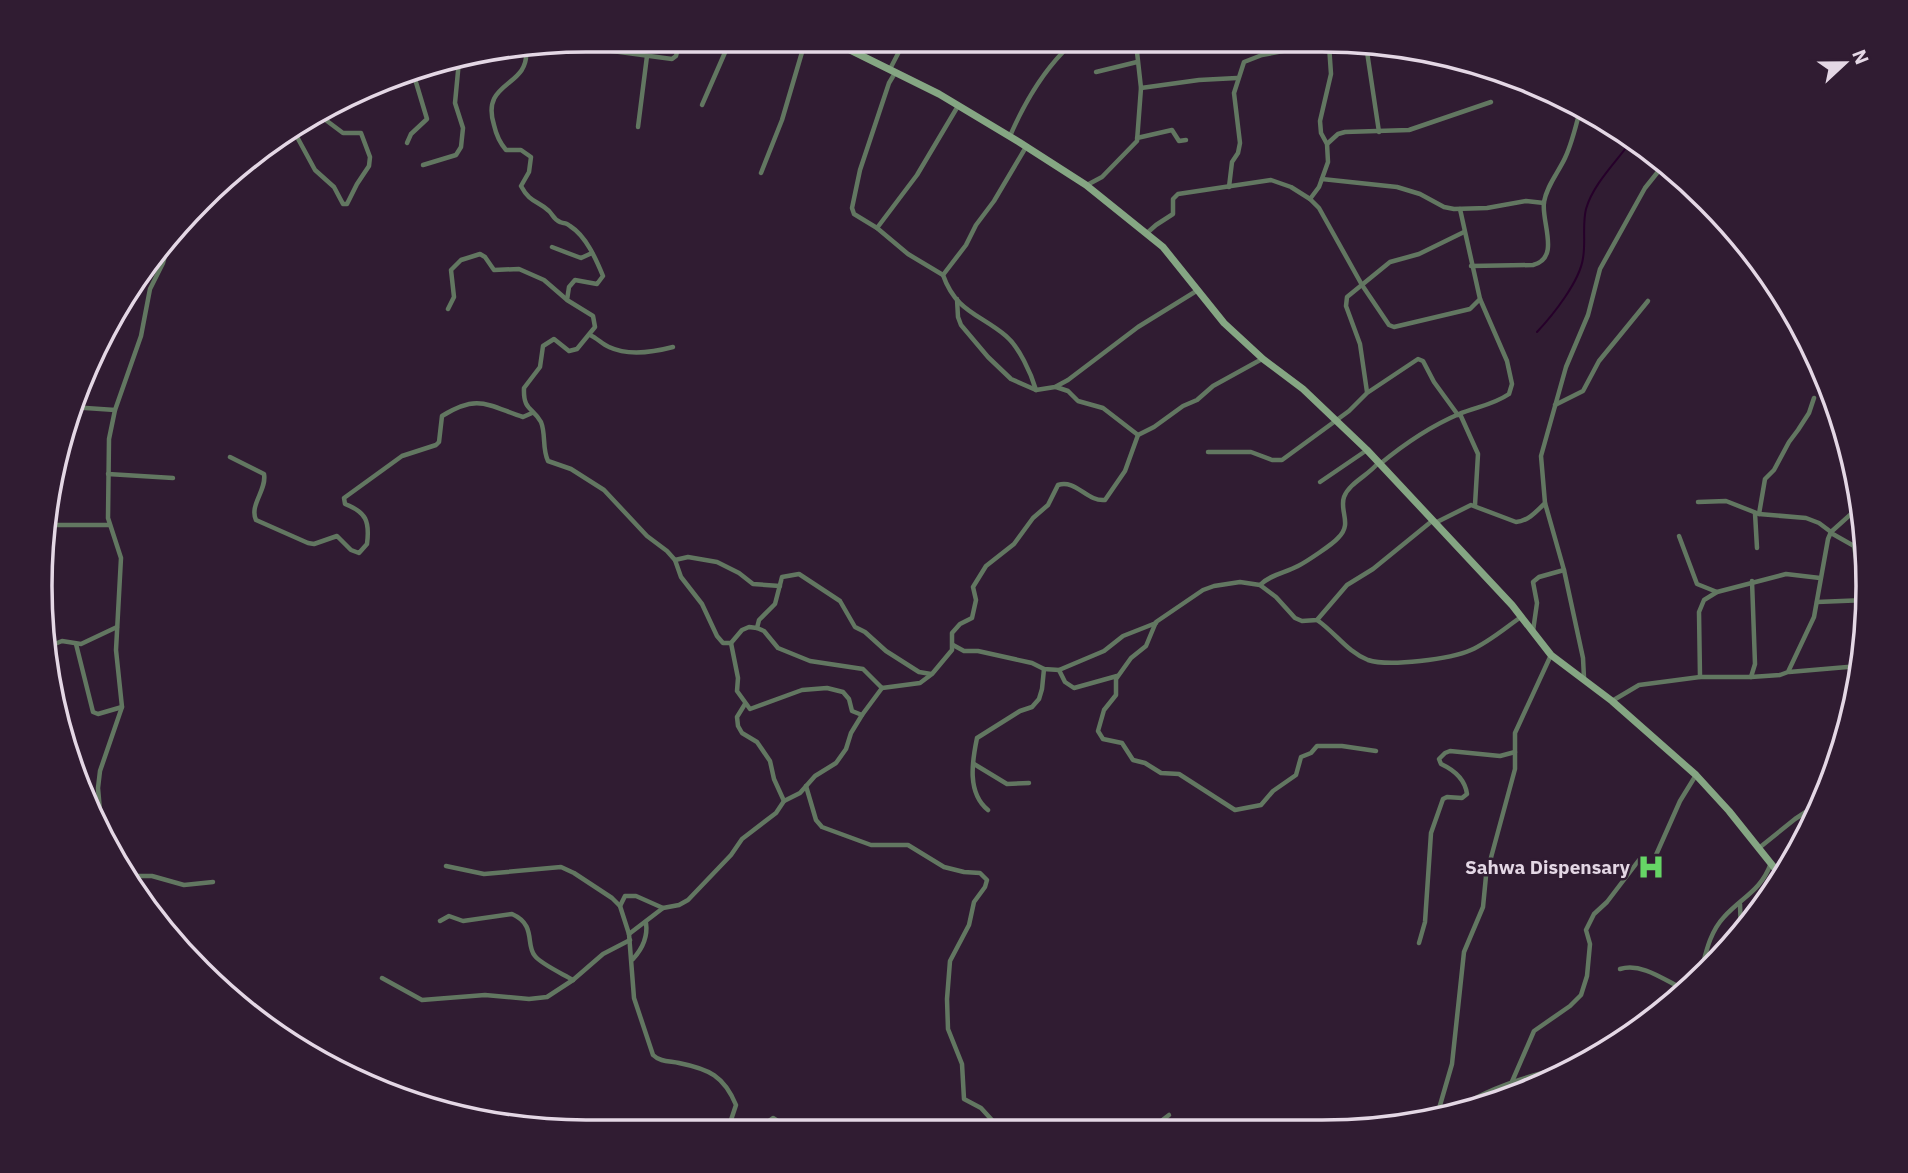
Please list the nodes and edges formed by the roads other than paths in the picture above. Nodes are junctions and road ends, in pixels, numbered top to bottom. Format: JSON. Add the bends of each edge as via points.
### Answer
{"nodes":[{"id":1,"x":618,"y":52,"type":"edge"},
{"id":2,"x":676,"y":52,"type":"edge"},
{"id":3,"x":725,"y":52,"type":"edge"},
{"id":4,"x":801,"y":52,"type":"edge"},
{"id":5,"x":854,"y":52,"type":"edge"},
{"id":6,"x":900,"y":52,"type":"edge"},
{"id":7,"x":1063,"y":52,"type":"dead end"},
{"id":8,"x":1136,"y":52,"type":"edge"},
{"id":9,"x":1280,"y":52,"type":"edge"},
{"id":10,"x":1330,"y":52,"type":"edge"},
{"id":11,"x":1368,"y":55,"type":"edge"},
{"id":12,"x":525,"y":56,"type":"edge"},
{"id":13,"x":647,"y":56,"type":"junction"},
{"id":14,"x":1136,"y":62,"type":"junction"},
{"id":15,"x":458,"y":69,"type":"edge"},
{"id":16,"x":892,"y":71,"type":"junction"},
{"id":17,"x":1096,"y":72,"type":"dead end"},
{"id":18,"x":1238,"y":78,"type":"junction"},
{"id":19,"x":416,"y":81,"type":"edge"},
{"id":20,"x":1141,"y":88,"type":"junction"},
{"id":21,"x":1491,"y":102,"type":"dead end"},
{"id":22,"x":702,"y":105,"type":"dead end"},
{"id":23,"x":958,"y":106,"type":"junction"},
{"id":24,"x":1577,"y":118,"type":"edge"},
{"id":25,"x":326,"y":120,"type":"edge"},
{"id":26,"x":638,"y":127,"type":"dead end"},
{"id":27,"x":1380,"y":132,"type":"junction"},
{"id":28,"x":1010,"y":136,"type":"junction"},
{"id":29,"x":297,"y":137,"type":"edge"},
{"id":30,"x":1138,"y":138,"type":"junction"},
{"id":31,"x":1186,"y":140,"type":"dead end"},
{"id":32,"x":407,"y":143,"type":"dead end"},
{"id":33,"x":1327,"y":144,"type":"junction"},
{"id":34,"x":1026,"y":147,"type":"junction"},
{"id":35,"x":423,"y":165,"type":"dead end"},
{"id":36,"x":1658,"y":172,"type":"edge"},
{"id":37,"x":761,"y":173,"type":"dead end"},
{"id":38,"x":1322,"y":179,"type":"junction"},
{"id":39,"x":1086,"y":185,"type":"junction"},
{"id":40,"x":1229,"y":187,"type":"junction"},
{"id":41,"x":1310,"y":199,"type":"junction"},
{"id":42,"x":1544,"y":203,"type":"junction"},
{"id":43,"x":1460,"y":209,"type":"junction"},
{"id":44,"x":877,"y":228,"type":"junction"},
{"id":45,"x":1464,"y":232,"type":"junction"},
{"id":46,"x":1147,"y":233,"type":"junction"},
{"id":47,"x":552,"y":247,"type":"dead end"},
{"id":48,"x":592,"y":253,"type":"junction"},
{"id":49,"x":164,"y":260,"type":"edge"},
{"id":50,"x":1471,"y":266,"type":"junction"},
{"id":51,"x":943,"y":275,"type":"junction"},
{"id":52,"x":1362,"y":285,"type":"junction"},
{"id":53,"x":1198,"y":290,"type":"junction"},
{"id":54,"x":566,"y":299,"type":"junction"},
{"id":55,"x":957,"y":299,"type":"junction"},
{"id":56,"x":1480,"y":299,"type":"junction"},
{"id":57,"x":1648,"y":301,"type":"dead end"},
{"id":58,"x":448,"y":309,"type":"dead end"},
{"id":59,"x":590,"y":335,"type":"junction"},
{"id":60,"x":673,"y":347,"type":"dead end"},
{"id":61,"x":1263,"y":359,"type":"junction"},
{"id":62,"x":1055,"y":387,"type":"junction"},
{"id":63,"x":1036,"y":390,"type":"junction"},
{"id":64,"x":1367,"y":393,"type":"junction"},
{"id":65,"x":1814,"y":398,"type":"dead end"},
{"id":66,"x":1554,"y":406,"type":"junction"},
{"id":67,"x":84,"y":408,"type":"edge"},
{"id":68,"x":115,"y":410,"type":"junction"},
{"id":69,"x":532,"y":413,"type":"junction"},
{"id":70,"x":1459,"y":414,"type":"junction"},
{"id":71,"x":1336,"y":419,"type":"junction"},
{"id":72,"x":1138,"y":435,"type":"junction"},
{"id":73,"x":1367,"y":450,"type":"junction"},
{"id":74,"x":1208,"y":452,"type":"dead end"},
{"id":75,"x":230,"y":457,"type":"dead end"},
{"id":76,"x":1379,"y":463,"type":"junction"},
{"id":77,"x":108,"y":474,"type":"junction"},
{"id":78,"x":173,"y":478,"type":"dead end"},
{"id":79,"x":1320,"y":482,"type":"dead end"},
{"id":80,"x":1698,"y":502,"type":"dead end"},
{"id":81,"x":1545,"y":503,"type":"junction"},
{"id":82,"x":1475,"y":505,"type":"junction"},
{"id":83,"x":1757,"y":513,"type":"junction"},
{"id":84,"x":1851,"y":515,"type":"edge"},
{"id":85,"x":1433,"y":522,"type":"junction"},
{"id":86,"x":56,"y":525,"type":"edge"},
{"id":87,"x":109,"y":525,"type":"junction"},
{"id":88,"x":1831,"y":533,"type":"junction"},
{"id":89,"x":1679,"y":536,"type":"dead end"},
{"id":90,"x":1853,"y":546,"type":"edge"},
{"id":91,"x":1757,"y":548,"type":"dead end"},
{"id":92,"x":674,"y":560,"type":"junction"},
{"id":93,"x":1564,"y":570,"type":"junction"},
{"id":94,"x":1820,"y":579,"type":"junction"},
{"id":95,"x":1752,"y":581,"type":"junction"},
{"id":96,"x":1260,"y":585,"type":"junction"},
{"id":97,"x":780,"y":586,"type":"junction"},
{"id":98,"x":1717,"y":592,"type":"junction"},
{"id":99,"x":1855,"y":600,"type":"edge"},
{"id":100,"x":1817,"y":602,"type":"junction"},
{"id":101,"x":1521,"y":617,"type":"junction"},
{"id":102,"x":1317,"y":620,"type":"junction"},
{"id":103,"x":1156,"y":622,"type":"junction"},
{"id":104,"x":117,"y":627,"type":"junction"},
{"id":105,"x":757,"y":628,"type":"junction"},
{"id":106,"x":1532,"y":632,"type":"junction"},
{"id":107,"x":731,"y":643,"type":"junction"},
{"id":108,"x":56,"y":644,"type":"edge"},
{"id":109,"x":76,"y":644,"type":"junction"},
{"id":110,"x":953,"y":645,"type":"junction"},
{"id":111,"x":1551,"y":655,"type":"junction"},
{"id":112,"x":1849,"y":667,"type":"edge"},
{"id":113,"x":1044,"y":669,"type":"junction"},
{"id":114,"x":1059,"y":670,"type":"junction"},
{"id":115,"x":1788,"y":672,"type":"junction"},
{"id":116,"x":932,"y":674,"type":"junction"},
{"id":117,"x":1117,"y":676,"type":"junction"},
{"id":118,"x":1700,"y":677,"type":"junction"},
{"id":119,"x":1751,"y":677,"type":"junction"},
{"id":120,"x":1584,"y":679,"type":"junction"},
{"id":121,"x":882,"y":688,"type":"junction"},
{"id":122,"x":1612,"y":701,"type":"junction"},
{"id":123,"x":745,"y":704,"type":"junction"},
{"id":124,"x":122,"y":707,"type":"junction"},
{"id":125,"x":862,"y":715,"type":"junction"},
{"id":126,"x":1376,"y":751,"type":"dead end"},
{"id":127,"x":1515,"y":752,"type":"junction"},
{"id":128,"x":974,"y":764,"type":"junction"},
{"id":129,"x":1696,"y":775,"type":"junction"},
{"id":130,"x":1029,"y":783,"type":"dead end"},
{"id":131,"x":806,"y":786,"type":"junction"},
{"id":132,"x":784,"y":801,"type":"junction"},
{"id":133,"x":99,"y":805,"type":"edge"},
{"id":134,"x":988,"y":810,"type":"dead end"},
{"id":135,"x":1805,"y":813,"type":"edge"},
{"id":136,"x":1759,"y":848,"type":"junction"},
{"id":137,"x":1656,"y":855,"type":"dead end"},
{"id":138,"x":1639,"y":860,"type":"dead end"},
{"id":139,"x":1771,"y":862,"type":"junction"},
{"id":140,"x":446,"y":866,"type":"dead end"},
{"id":141,"x":1775,"y":868,"type":"edge"},
{"id":142,"x":138,"y":876,"type":"edge"},
{"id":143,"x":214,"y":883,"type":"dead end"},
{"id":144,"x":1740,"y":904,"type":"junction"},
{"id":145,"x":620,"y":906,"type":"junction"},
{"id":146,"x":663,"y":908,"type":"junction"},
{"id":147,"x":1740,"y":918,"type":"edge"},
{"id":148,"x":440,"y":921,"type":"dead end"},
{"id":149,"x":646,"y":922,"type":"junction"},
{"id":150,"x":629,"y":937,"type":"junction"},
{"id":151,"x":1419,"y":943,"type":"dead end"},
{"id":152,"x":1705,"y":958,"type":"edge"},
{"id":153,"x":632,"y":960,"type":"junction"},
{"id":154,"x":1620,"y":969,"type":"dead end"},
{"id":155,"x":382,"y":978,"type":"dead end"},
{"id":156,"x":573,"y":980,"type":"junction"},
{"id":157,"x":1676,"y":986,"type":"edge"},
{"id":158,"x":1541,"y":1073,"type":"edge"},
{"id":159,"x":1511,"y":1084,"type":"junction"},
{"id":160,"x":1491,"y":1093,"type":"edge"},
{"id":161,"x":1440,"y":1107,"type":"edge"},
{"id":162,"x":1169,"y":1115,"type":"dead end"},
{"id":163,"x":731,"y":1120,"type":"edge"},
{"id":164,"x":992,"y":1120,"type":"edge"},
{"id":165,"x":1162,"y":1120,"type":"edge"}],
"edges":[{"from":1,"to":13,"type":"street"},
{"from":2,"to":13,"type":"street","via":[[674,58]]},
{"from":3,"to":22,"type":"street"},
{"from":4,"to":37,"type":"street"},
{"from":5,"to":16,"type":"main road"},
{"from":6,"to":16,"type":"street"},
{"from":7,"to":28,"type":"street","via":[[1021,111]]},
{"from":8,"to":14,"type":"street"},
{"from":9,"to":18,"type":"street","via":[[1250,58]]},
{"from":10,"to":33,"type":"street","via":[[1331,74],[1320,121]]},
{"from":11,"to":27,"type":"street"},
{"from":12,"to":48,"type":"street","via":[[524,68],[496,95],[489,114],[506,150],[521,150],[531,157],[523,190],[577,232]]},
{"from":13,"to":26,"type":"street"},
{"from":14,"to":17,"type":"street"},
{"from":14,"to":20,"type":"street"},
{"from":15,"to":35,"type":"street","via":[[454,103],[463,128],[461,147],[456,155]]},
{"from":16,"to":23,"type":"main road"},
{"from":16,"to":44,"type":"street","via":[[852,202],[854,214]]},
{"from":18,"to":20,"type":"street"},
{"from":18,"to":40,"type":"street","via":[[1234,93],[1240,146],[1231,162]]},
{"from":19,"to":32,"type":"street","via":[[427,119]]},
{"from":20,"to":30,"type":"street"},
{"from":21,"to":27,"type":"street","via":[[1409,130]]},
{"from":23,"to":28,"type":"main road"},
{"from":23,"to":44,"type":"street","via":[[917,175]]},
{"from":24,"to":42,"type":"street"},
{"from":25,"to":29,"type":"street","via":[[343,133],[361,133],[365,141],[369,166],[347,204],[315,170]]},
{"from":27,"to":33,"type":"street","via":[[1345,132]]},
{"from":28,"to":34,"type":"main road"},
{"from":30,"to":31,"type":"street","via":[[1172,130],[1179,141]]},
{"from":30,"to":39,"type":"street","via":[[1101,177]]},
{"from":33,"to":38,"type":"street","via":[[1328,162]]},
{"from":34,"to":39,"type":"main road"},
{"from":34,"to":51,"type":"street"},
{"from":36,"to":66,"type":"street","via":[[1628,215],[1600,269],[1588,316]]},
{"from":38,"to":41,"type":"street"},
{"from":38,"to":43,"type":"street","via":[[1391,185]]},
{"from":39,"to":46,"type":"main road"},
{"from":40,"to":41,"type":"street","via":[[1278,181]]},
{"from":40,"to":46,"type":"street","via":[[1178,194],[1173,199],[1173,214]]},
{"from":41,"to":52,"type":"street"},
{"from":42,"to":43,"type":"street"},
{"from":42,"to":50,"type":"street","via":[[1549,246],[1543,261]]},
{"from":43,"to":45,"type":"street"},
{"from":44,"to":51,"type":"street"},
{"from":45,"to":50,"type":"street"},
{"from":45,"to":52,"type":"street","via":[[1390,262]]},
{"from":46,"to":53,"type":"main road"},
{"from":47,"to":48,"type":"street","via":[[581,258]]},
{"from":48,"to":54,"type":"street","via":[[603,278],[594,284],[573,281]]},
{"from":49,"to":68,"type":"street","via":[[150,289],[141,336]]},
{"from":50,"to":56,"type":"street"},
{"from":51,"to":55,"type":"street"},
{"from":52,"to":56,"type":"street","via":[[1394,327],[1470,309]]},
{"from":52,"to":64,"type":"street","via":[[1345,302],[1360,344]]},
{"from":53,"to":61,"type":"main road","via":[[1224,323]]},
{"from":53,"to":62,"type":"street"},
{"from":54,"to":58,"type":"street","via":[[544,280],[519,269],[494,270],[480,254],[461,260],[451,270],[454,297]]},
{"from":54,"to":59,"type":"street","via":[[595,318]]},
{"from":55,"to":63,"type":"street","via":[[1013,342]]},
{"from":55,"to":63,"type":"street","via":[[961,325],[988,358],[1011,379]]},
{"from":56,"to":70,"type":"street","via":[[1507,361],[1511,389],[1495,403]]},
{"from":57,"to":66,"type":"street","via":[[1599,361],[1583,391]]},
{"from":59,"to":60,"type":"street","via":[[624,351]]},
{"from":59,"to":69,"type":"street","via":[[573,350],[554,339],[543,346],[540,367],[524,388]]},
{"from":61,"to":71,"type":"main road"},
{"from":61,"to":72,"type":"street"},
{"from":62,"to":63,"type":"street"},
{"from":62,"to":72,"type":"street","via":[[1069,391],[1078,401],[1103,408]]},
{"from":64,"to":70,"type":"street","via":[[1420,359]]},
{"from":64,"to":71,"type":"street"},
{"from":65,"to":83,"type":"street","via":[[1765,479]]},
{"from":66,"to":81,"type":"street","via":[[1541,456]]},
{"from":67,"to":68,"type":"street"},
{"from":68,"to":77,"type":"street"},
{"from":69,"to":75,"type":"street","via":[[523,416],[477,402],[442,416],[436,445],[402,456],[344,498],[345,504],[363,513],[367,544],[359,553],[337,537],[308,543],[256,520],[264,474]]},
{"from":69,"to":92,"type":"street","via":[[542,425],[548,461],[604,490]]},
{"from":70,"to":76,"type":"street"},
{"from":70,"to":82,"type":"street","via":[[1478,454]]},
{"from":71,"to":73,"type":"main road"},
{"from":71,"to":74,"type":"street","via":[[1282,460],[1251,452]]},
{"from":72,"to":110,"type":"street","via":[[1125,471],[1105,500],[1070,484],[1058,485],[1048,505],[1014,544],[986,566],[972,587],[975,613],[952,632]]},
{"from":73,"to":76,"type":"main road"},
{"from":73,"to":79,"type":"street"},
{"from":76,"to":85,"type":"main road"},
{"from":76,"to":96,"type":"street","via":[[1346,493],[1345,526],[1337,540]]},
{"from":77,"to":78,"type":"street"},
{"from":77,"to":87,"type":"street"},
{"from":80,"to":83,"type":"street","via":[[1726,501]]},
{"from":81,"to":82,"type":"street","via":[[1527,519],[1516,522]]},
{"from":81,"to":93,"type":"street"},
{"from":82,"to":85,"type":"street"},
{"from":83,"to":88,"type":"street","via":[[1806,518]]},
{"from":83,"to":91,"type":"street"},
{"from":84,"to":88,"type":"street"},
{"from":85,"to":101,"type":"main road"},
{"from":85,"to":102,"type":"street","via":[[1347,585]]},
{"from":86,"to":87,"type":"street"},
{"from":87,"to":104,"type":"street","via":[[121,558]]},
{"from":88,"to":90,"type":"street"},
{"from":88,"to":94,"type":"street"},
{"from":89,"to":98,"type":"street","via":[[1697,584]]},
{"from":92,"to":97,"type":"street","via":[[688,556],[717,562],[753,584]]},
{"from":92,"to":107,"type":"street","via":[[720,640]]},
{"from":93,"to":106,"type":"street","via":[[1533,582],[1537,603]]},
{"from":93,"to":120,"type":"street"},
{"from":94,"to":95,"type":"street","via":[[1792,573]]},
{"from":94,"to":100,"type":"street"},
{"from":95,"to":98,"type":"street"},
{"from":95,"to":119,"type":"street","via":[[1755,664]]},
{"from":96,"to":102,"type":"street","via":[[1295,618]]},
{"from":96,"to":103,"type":"street","via":[[1214,586]]},
{"from":97,"to":105,"type":"street","via":[[775,604]]},
{"from":97,"to":116,"type":"street","via":[[786,575],[809,579],[840,601],[855,627],[886,651],[919,672]]},
{"from":98,"to":118,"type":"street","via":[[1701,604]]},
{"from":99,"to":100,"type":"street"},
{"from":100,"to":115,"type":"street"},
{"from":101,"to":102,"type":"street","via":[[1461,654],[1394,664],[1355,653]]},
{"from":101,"to":106,"type":"main road"},
{"from":103,"to":114,"type":"street"},
{"from":103,"to":117,"type":"street","via":[[1146,646]]},
{"from":104,"to":109,"type":"street"},
{"from":104,"to":124,"type":"street"},
{"from":105,"to":107,"type":"street","via":[[742,630]]},
{"from":105,"to":121,"type":"street","via":[[778,648],[817,662],[863,669]]},
{"from":106,"to":111,"type":"main road"},
{"from":107,"to":123,"type":"street","via":[[737,691]]},
{"from":108,"to":109,"type":"street"},
{"from":109,"to":124,"type":"street","via":[[93,712]]},
{"from":110,"to":113,"type":"street"},
{"from":110,"to":116,"type":"street"},
{"from":111,"to":120,"type":"main road"},
{"from":111,"to":127,"type":"street","via":[[1517,728]]},
{"from":112,"to":115,"type":"street"},
{"from":113,"to":114,"type":"street"},
{"from":113,"to":128,"type":"street","via":[[1036,703],[978,735]]},
{"from":114,"to":117,"type":"street","via":[[1074,688]]},
{"from":115,"to":119,"type":"street"},
{"from":116,"to":121,"type":"street","via":[[915,684]]},
{"from":117,"to":126,"type":"street","via":[[1116,695],[1102,714],[1100,736],[1122,743],[1133,760],[1161,773],[1179,774],[1235,810],[1261,805],[1296,775],[1301,757],[1317,746]]},
{"from":118,"to":119,"type":"street"},
{"from":118,"to":122,"type":"street","via":[[1639,685]]},
{"from":120,"to":122,"type":"main road"},
{"from":121,"to":125,"type":"street"},
{"from":122,"to":129,"type":"main road"},
{"from":123,"to":125,"type":"street","via":[[753,709],[802,690],[838,689],[847,695],[853,713]]},
{"from":123,"to":132,"type":"street","via":[[737,717],[738,726],[770,761]]},
{"from":124,"to":133,"type":"street","via":[[100,771]]},
{"from":125,"to":131,"type":"street","via":[[841,758]]},
{"from":127,"to":151,"type":"street","via":[[1500,756],[1450,751],[1439,759],[1455,771],[1467,794],[1443,799],[1433,826],[1426,919]]},
{"from":127,"to":161,"type":"street","via":[[1515,769],[1486,876],[1485,899],[1463,955],[1452,1064]]},
{"from":128,"to":130,"type":"street","via":[[1007,784]]},
{"from":128,"to":134,"type":"street","via":[[974,793]]},
{"from":129,"to":136,"type":"main road"},
{"from":129,"to":137,"type":"street"},
{"from":131,"to":132,"type":"street"},
{"from":131,"to":164,"type":"street","via":[[822,827],[871,845],[908,845],[944,867],[985,876],[985,887],[974,902],[969,925],[950,961],[947,999],[948,1027],[962,1064],[964,1100]]},
{"from":132,"to":146,"type":"street","via":[[776,813],[742,839],[688,900]]},
{"from":135,"to":136,"type":"street"},
{"from":136,"to":139,"type":"main road"},
{"from":138,"to":159,"type":"street","via":[[1586,930],[1590,944],[1581,995],[1534,1031]]},
{"from":139,"to":141,"type":"main road"},
{"from":139,"to":144,"type":"street","via":[[1765,878]]},
{"from":140,"to":145,"type":"street","via":[[484,874],[561,867]]},
{"from":142,"to":143,"type":"street","via":[[184,885]]},
{"from":144,"to":147,"type":"street"},
{"from":144,"to":152,"type":"street","via":[[1723,917]]},
{"from":145,"to":146,"type":"street","via":[[631,894]]},
{"from":145,"to":150,"type":"street"},
{"from":146,"to":149,"type":"street"},
{"from":148,"to":156,"type":"street","via":[[449,916],[463,921],[512,914],[529,932],[536,959]]},
{"from":149,"to":150,"type":"street"},
{"from":149,"to":153,"type":"street","via":[[647,934]]},
{"from":150,"to":153,"type":"street"},
{"from":150,"to":156,"type":"street"},
{"from":153,"to":163,"type":"street","via":[[634,999],[653,1055],[723,1080],[736,1105]]},
{"from":154,"to":157,"type":"street","via":[[1632,966]]},
{"from":155,"to":156,"type":"street","via":[[422,1000],[485,995],[540,998]]},
{"from":158,"to":159,"type":"street"},
{"from":159,"to":160,"type":"street"},
{"from":162,"to":165,"type":"street"}]}
